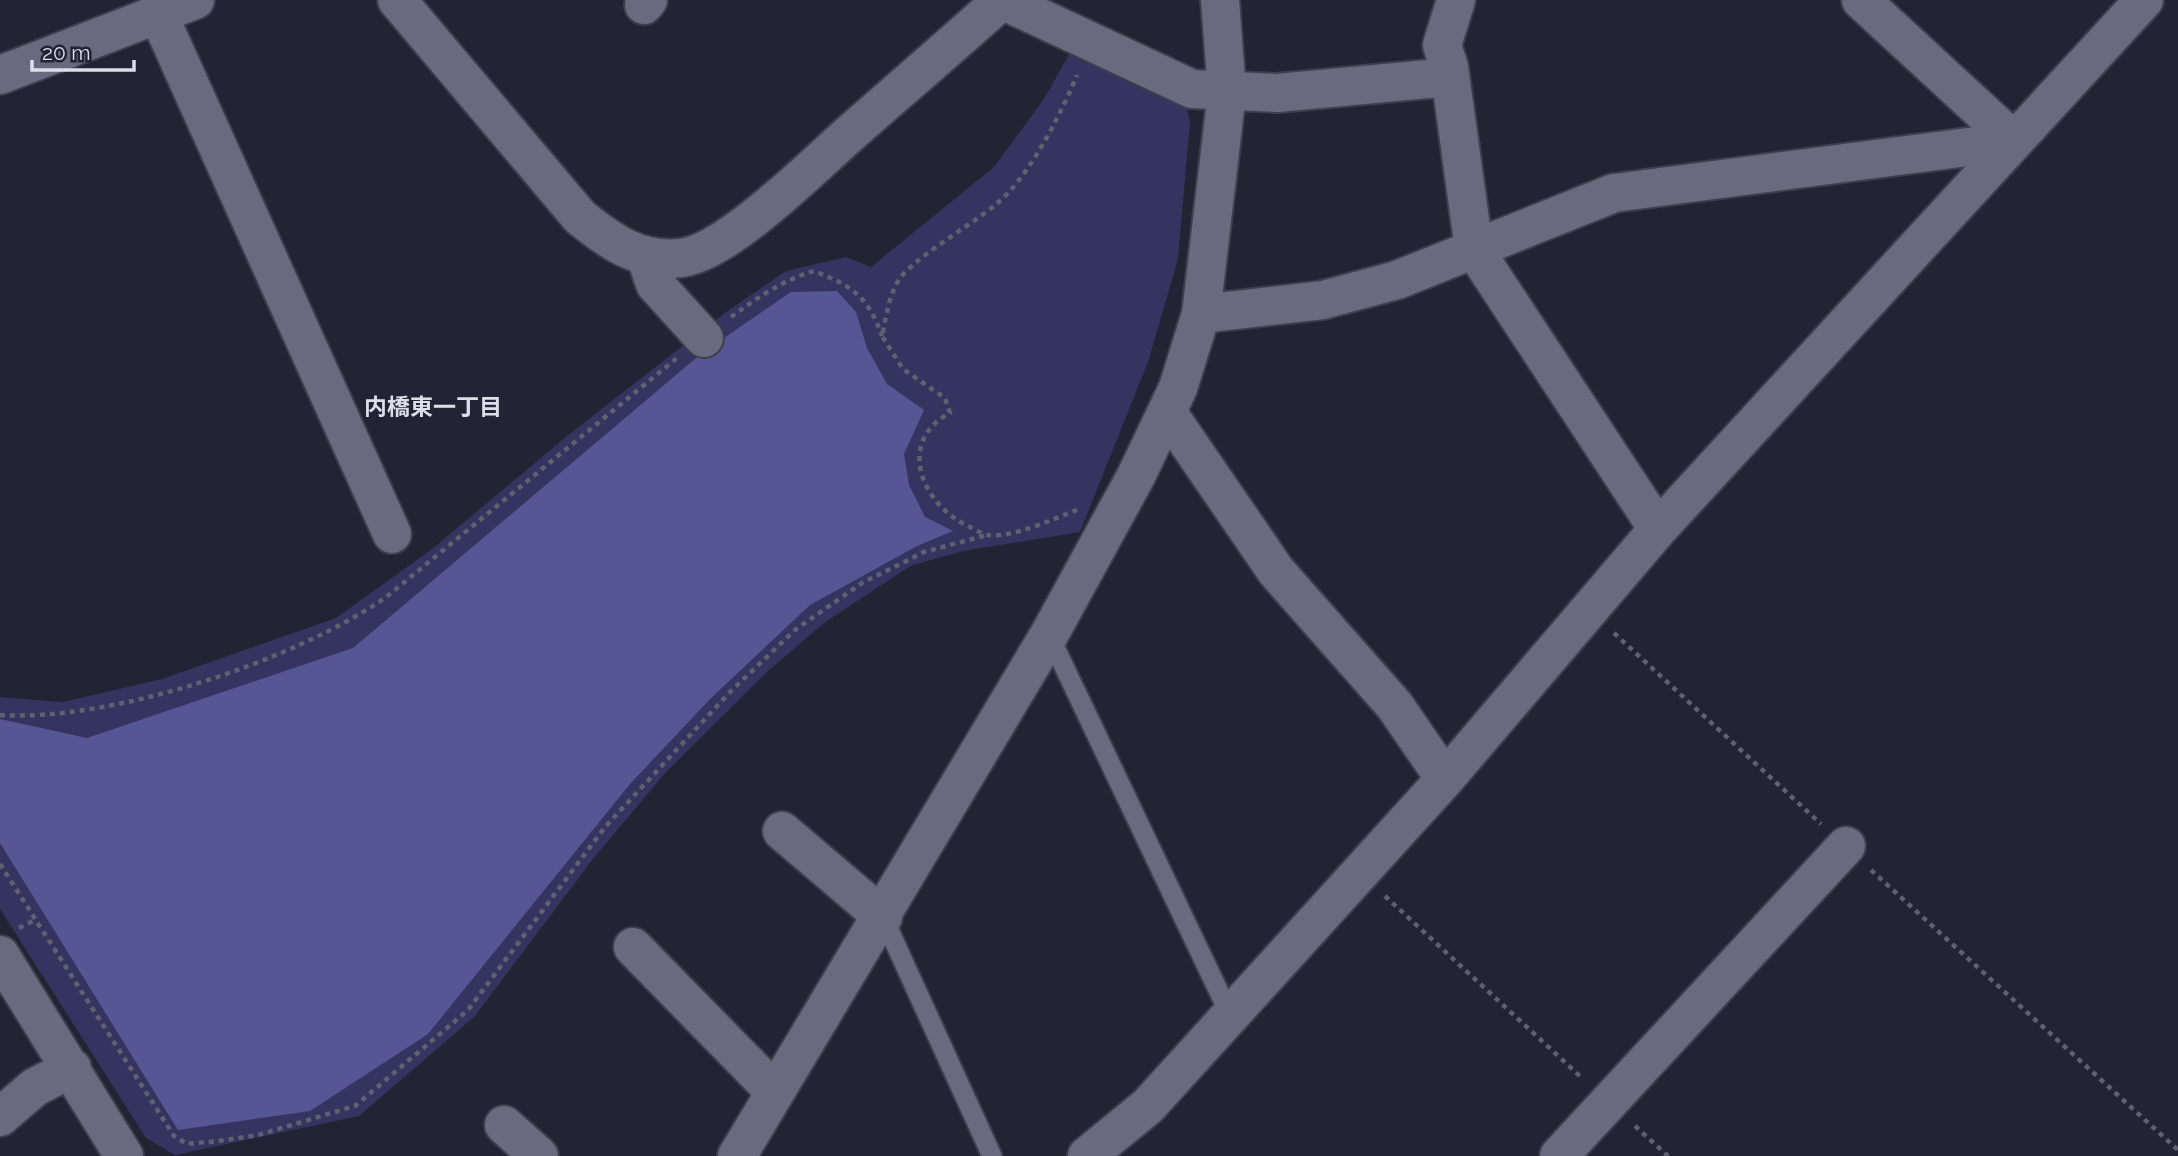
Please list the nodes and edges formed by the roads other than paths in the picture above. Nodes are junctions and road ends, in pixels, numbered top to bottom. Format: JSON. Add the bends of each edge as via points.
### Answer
{"nodes":[{"id":1,"x":195,"y":0,"type":"edge"},
{"id":2,"x":397,"y":0,"type":"edge"},
{"id":3,"x":1002,"y":0,"type":"edge"},
{"id":4,"x":1220,"y":0,"type":"edge"},
{"id":5,"x":1456,"y":0,"type":"edge"},
{"id":6,"x":1861,"y":0,"type":"edge"},
{"id":7,"x":2144,"y":0,"type":"edge"},
{"id":8,"x":159,"y":16,"type":"junction"},
{"id":9,"x":0,"y":75,"type":"edge"},
{"id":10,"x":1450,"y":77,"type":"junction"},
{"id":11,"x":1227,"y":92,"type":"junction"},
{"id":12,"x":2014,"y":141,"type":"junction"},
{"id":13,"x":1474,"y":249,"type":"junction"},
{"id":14,"x":646,"y":257,"type":"junction"},
{"id":15,"x":1200,"y":314,"type":"junction"},
{"id":16,"x":704,"y":338,"type":"road end"},
{"id":17,"x":1167,"y":412,"type":"junction"},
{"id":18,"x":1658,"y":529,"type":"junction"},
{"id":19,"x":392,"y":534,"type":"dead end"},
{"id":20,"x":1049,"y":635,"type":"junction"},
{"id":21,"x":1445,"y":779,"type":"junction"},
{"id":22,"x":782,"y":831,"type":"dead end"},
{"id":23,"x":1846,"y":846,"type":"road end"},
{"id":24,"x":883,"y":917,"type":"junction"},
{"id":25,"x":633,"y":947,"type":"dead end"},
{"id":26,"x":0,"y":956,"type":"edge"},
{"id":27,"x":1230,"y":1015,"type":"junction"},
{"id":28,"x":72,"y":1068,"type":"junction"},
{"id":29,"x":775,"y":1092,"type":"junction"},
{"id":30,"x":0,"y":1117,"type":"edge"},
{"id":31,"x":504,"y":1125,"type":"dead end"},
{"id":32,"x":124,"y":1156,"type":"edge"},
{"id":33,"x":540,"y":1156,"type":"edge"},
{"id":34,"x":737,"y":1156,"type":"edge"},
{"id":35,"x":992,"y":1156,"type":"edge"},
{"id":36,"x":1087,"y":1156,"type":"edge"},
{"id":37,"x":1559,"y":1156,"type":"edge"}],
"edges":[{"from":1,"to":8,"type":"street"},
{"from":2,"to":14,"type":"street","via":[[580,217],[613,244]]},
{"from":3,"to":11,"type":"street","via":[[1192,89]]},
{"from":3,"to":14,"type":"street","via":[[759,213],[714,246],[682,258]]},
{"from":4,"to":11,"type":"street"},
{"from":5,"to":10,"type":"street","via":[[1443,45]]},
{"from":6,"to":12,"type":"street"},
{"from":7,"to":12,"type":"street"},
{"from":8,"to":9,"type":"street"},
{"from":8,"to":19,"type":"street"},
{"from":10,"to":11,"type":"street","via":[[1277,93]]},
{"from":10,"to":13,"type":"street"},
{"from":11,"to":15,"type":"street"},
{"from":12,"to":13,"type":"street","via":[[1614,193]]},
{"from":12,"to":18,"type":"street"},
{"from":13,"to":15,"type":"street","via":[[1397,280],[1323,300]]},
{"from":13,"to":18,"type":"street"},
{"from":14,"to":16,"type":"street","via":[[654,284]]},
{"from":15,"to":17,"type":"street"},
{"from":17,"to":20,"type":"street"},
{"from":17,"to":21,"type":"street","via":[[1276,571],[1395,706]]},
{"from":18,"to":21,"type":"street"},
{"from":20,"to":24,"type":"street"},
{"from":20,"to":27,"type":"lane"},
{"from":21,"to":27,"type":"street"},
{"from":22,"to":24,"type":"street"},
{"from":23,"to":37,"type":"street"},
{"from":24,"to":29,"type":"street"},
{"from":24,"to":35,"type":"lane"},
{"from":25,"to":29,"type":"street"},
{"from":26,"to":28,"type":"street"},
{"from":27,"to":36,"type":"street","via":[[1148,1106]]},
{"from":28,"to":30,"type":"street","via":[[35,1087]]},
{"from":28,"to":32,"type":"street"},
{"from":29,"to":34,"type":"street"},
{"from":31,"to":33,"type":"street"}]}
